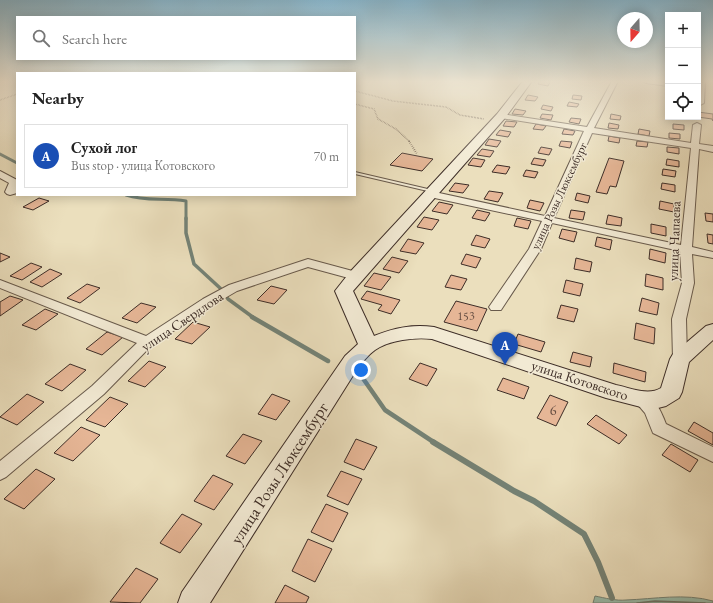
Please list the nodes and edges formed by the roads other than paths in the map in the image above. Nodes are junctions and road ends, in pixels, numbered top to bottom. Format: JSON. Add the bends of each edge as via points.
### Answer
{"nodes":[{"id":1,"x":506,"y":109,"type":"edge"},
{"id":2,"x":600,"y":109,"type":"edge"},
{"id":3,"x":501,"y":116,"type":"junction"},
{"id":4,"x":697,"y":125,"type":"dead end"},
{"id":5,"x":589,"y":130,"type":"junction"},
{"id":6,"x":696,"y":147,"type":"junction"},
{"id":7,"x":713,"y":149,"type":"edge"},
{"id":8,"x":356,"y":173,"type":"edge"},
{"id":9,"x":0,"y":174,"type":"edge"},
{"id":10,"x":13,"y":191,"type":"edge"},
{"id":11,"x":431,"y":192,"type":"junction"},
{"id":12,"x":0,"y":197,"type":"edge"},
{"id":13,"x":549,"y":220,"type":"junction"},
{"id":14,"x":686,"y":249,"type":"junction"},
{"id":15,"x":713,"y":255,"type":"edge"},
{"id":16,"x":356,"y":276,"type":"junction"},
{"id":17,"x":2,"y":287,"type":"edge"},
{"id":18,"x":496,"y":306,"type":"dead end"},
{"id":19,"x":713,"y":330,"type":"edge"},
{"id":20,"x":147,"y":342,"type":"junction"},
{"id":21,"x":368,"y":345,"type":"junction"},
{"id":22,"x":680,"y":359,"type":"junction"},
{"id":23,"x":641,"y":399,"type":"junction"},
{"id":24,"x":713,"y":455,"type":"edge"},
{"id":25,"x":0,"y":472,"type":"edge"},
{"id":26,"x":193,"y":603,"type":"edge"}],
"edges":[{"from":1,"to":3,"type":"street"},
{"from":2,"to":5,"type":"street","name":"улица Розы Люксембург"},
{"from":3,"to":5,"type":"street"},
{"from":3,"to":11,"type":"street"},
{"from":4,"to":6,"type":"street","name":"улица Чапаева"},
{"from":5,"to":6,"type":"street"},
{"from":5,"to":13,"type":"street","name":"улица Розы Люксембург"},
{"from":6,"to":7,"type":"street"},
{"from":6,"to":14,"type":"street","name":"улица Чапаева"},
{"from":8,"to":11,"type":"lane"},
{"from":9,"to":10,"type":"street","via":[[14,182]]},
{"from":10,"to":12,"type":"street"},
{"from":11,"to":13,"type":"street"},
{"from":11,"to":16,"type":"street"},
{"from":13,"to":14,"type":"street"},
{"from":13,"to":18,"type":"street","name":"улица Розы Люксембург","via":[[535,249]]},
{"from":14,"to":15,"type":"street"},
{"from":14,"to":22,"type":"street","name":"улица Чапаева","via":[[688,283],[679,319]]},
{"from":16,"to":20,"type":"street","name":"улица Свердлова","via":[[308,263],[233,288]]},
{"from":16,"to":21,"type":"street","via":[[344,291]]},
{"from":17,"to":20,"type":"street"},
{"from":19,"to":22,"type":"street"},
{"from":20,"to":25,"type":"street","name":"улица Свердлова","via":[[98,390]]},
{"from":21,"to":23,"type":"street","name":"улица Котовского","via":[[394,334],[417,331],[434,333]]},
{"from":21,"to":26,"type":"street","name":"улица Розы Люксембург","via":[[352,362]]},
{"from":22,"to":23,"type":"street","name":"улица Котовского","via":[[671,392],[658,400]]},
{"from":23,"to":24,"type":"street","via":[[652,410],[659,428]]}]}
